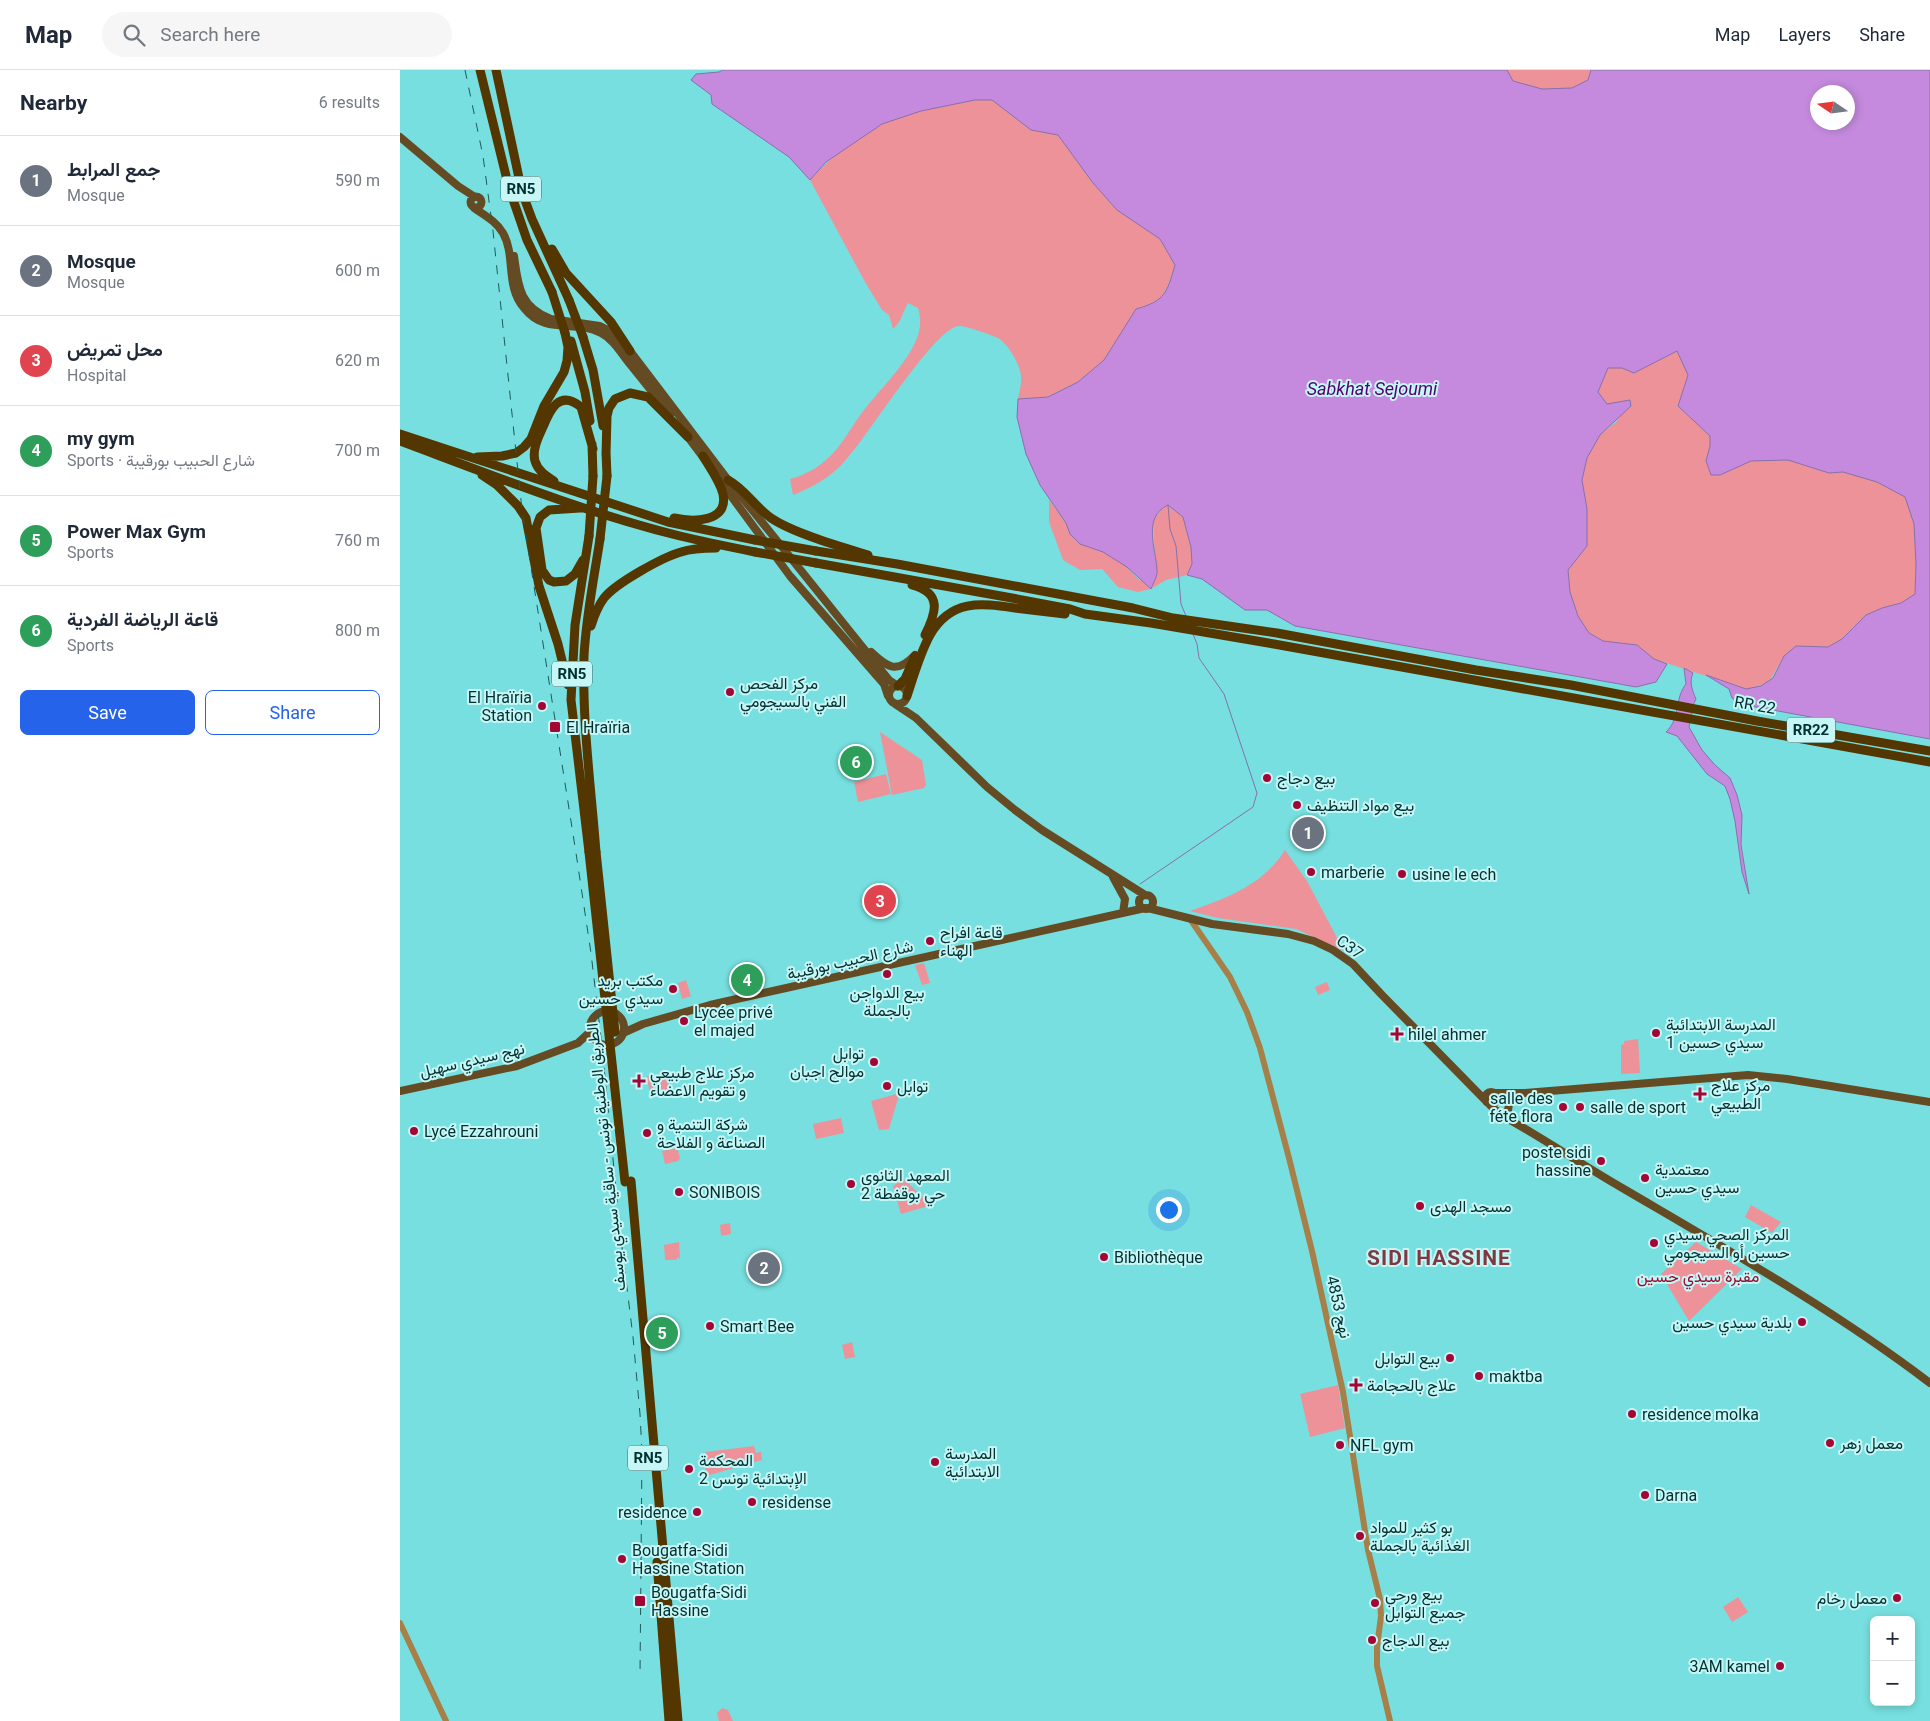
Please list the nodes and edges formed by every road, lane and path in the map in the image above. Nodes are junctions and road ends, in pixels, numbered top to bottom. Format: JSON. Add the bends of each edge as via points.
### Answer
{"nodes":[{"id":1,"x":480,"y":70,"type":"edge"},
{"id":2,"x":496,"y":70,"type":"edge"},
{"id":3,"x":400,"y":136,"type":"edge"},
{"id":4,"x":517,"y":168,"type":"junction"},
{"id":5,"x":475,"y":203,"type":"junction"},
{"id":6,"x":566,"y":332,"type":"junction"},
{"id":7,"x":630,"y":351,"type":"junction"},
{"id":8,"x":400,"y":434,"type":"edge"},
{"id":9,"x":688,"y":437,"type":"junction"},
{"id":10,"x":400,"y":442,"type":"edge"},
{"id":11,"x":593,"y":449,"type":"junction"},
{"id":12,"x":606,"y":455,"type":"junction"},
{"id":13,"x":703,"y":456,"type":"junction"},
{"id":14,"x":468,"y":462,"type":"junction"},
{"id":15,"x":728,"y":480,"type":"junction"},
{"id":16,"x":572,"y":490,"type":"junction"},
{"id":17,"x":588,"y":508,"type":"junction"},
{"id":18,"x":640,"y":512,"type":"junction"},
{"id":19,"x":739,"y":548,"type":"junction"},
{"id":20,"x":586,"y":554,"type":"junction"},
{"id":21,"x":897,"y":564,"type":"junction"},
{"id":22,"x":874,"y":573,"type":"junction"},
{"id":23,"x":1084,"y":614,"type":"junction"},
{"id":24,"x":1184,"y":625,"type":"junction"},
{"id":25,"x":853,"y":637,"type":"junction"},
{"id":26,"x":585,"y":643,"type":"junction"},
{"id":27,"x":916,"y":653,"type":"junction"},
{"id":28,"x":898,"y":686,"type":"junction"},
{"id":29,"x":888,"y":696,"type":"junction"},
{"id":30,"x":907,"y":696,"type":"junction"},
{"id":31,"x":571,"y":700,"type":"junction"},
{"id":32,"x":895,"y":704,"type":"junction"},
{"id":33,"x":916,"y":718,"type":"junction"},
{"id":34,"x":1930,"y":750,"type":"edge"},
{"id":35,"x":1930,"y":762,"type":"edge"},
{"id":36,"x":592,"y":852,"type":"junction"},
{"id":37,"x":1111,"y":875,"type":"junction"},
{"id":38,"x":1148,"y":897,"type":"junction"},
{"id":39,"x":1143,"y":905,"type":"junction"},
{"id":40,"x":1123,"y":913,"type":"junction"},
{"id":41,"x":1172,"y":913,"type":"junction"},
{"id":42,"x":1190,"y":919,"type":"junction"},
{"id":43,"x":623,"y":1022,"type":"junction"},
{"id":44,"x":643,"y":1024,"type":"junction"},
{"id":45,"x":591,"y":1031,"type":"junction"},
{"id":46,"x":623,"y":1033,"type":"junction"},
{"id":47,"x":596,"y":1040,"type":"junction"},
{"id":48,"x":578,"y":1044,"type":"junction"},
{"id":49,"x":1468,"y":1084,"type":"junction"},
{"id":50,"x":400,"y":1091,"type":"edge"},
{"id":51,"x":1525,"y":1093,"type":"junction"},
{"id":52,"x":1514,"y":1096,"type":"junction"},
{"id":53,"x":1495,"y":1097,"type":"junction"},
{"id":54,"x":1487,"y":1102,"type":"junction"},
{"id":55,"x":1930,"y":1102,"type":"edge"},
{"id":56,"x":1508,"y":1118,"type":"junction"},
{"id":57,"x":628,"y":1181,"type":"junction"},
{"id":58,"x":1930,"y":1383,"type":"edge"},
{"id":59,"x":400,"y":1623,"type":"edge"},
{"id":60,"x":446,"y":1721,"type":"edge"},
{"id":61,"x":669,"y":1721,"type":"edge"},
{"id":62,"x":678,"y":1721,"type":"edge"},
{"id":63,"x":1390,"y":1721,"type":"edge"}],
"edges":[{"from":1,"to":6,"type":"highway","name":"الطريق الوطنية تونس - ساقية سيدي يوسف","number":"RN5","bridge":true,"via":[[509,188]]},
{"from":2,"to":4,"type":"highway","name":"الطريق الوطنية تونس - ساقية سيدي يوسف","number":"RN5"},
{"from":3,"to":5,"type":"main road"},
{"from":4,"to":7,"type":"highway","via":[[546,238],[566,273],[611,322]]},
{"from":4,"to":12,"type":"highway","name":"الطريق الوطنية تونس - ساقية سيدي يوسف","number":"RN5","bridge":true,"via":[[532,219],[583,337],[598,391]]},
{"from":5,"to":7,"type":"main road","via":[[501,223],[510,237],[520,291],[530,306],[550,319],[600,326],[610,331]]},
{"from":5,"to":9,"type":"main road","via":[[502,232],[514,293],[525,310],[550,325],[589,329],[606,336]]},
{"from":6,"to":11,"type":"highway","name":"الطريق الوطنية تونس - ساقية سيدي يوسف","number":"RN5","via":[[585,392]]},
{"from":6,"to":14,"type":"highway","via":[[568,347],[564,372],[544,406],[531,439],[516,453]]},
{"from":7,"to":15,"type":"main road"},
{"from":8,"to":14,"type":"highway"},
{"from":9,"to":12,"type":"highway","via":[[648,397],[624,394],[609,408]]},
{"from":9,"to":13,"type":"main road"},
{"from":10,"to":14,"type":"highway"},
{"from":11,"to":16,"type":"highway","via":[[581,407],[569,400],[555,404],[538,439],[535,461],[545,475]]},
{"from":11,"to":20,"type":"highway","name":"الطريق الوطنية تونس - ساقية سيدي يوسف","number":"RN5","bridge":true},
{"from":12,"to":26,"type":"highway","name":"الطريق الوطنية تونس - ساقية سيدي يوسف","number":"RN5","bridge":true,"via":[[600,539]]},
{"from":13,"to":18,"type":"highway","via":[[723,494],[724,502],[717,514],[702,520],[687,520]]},
{"from":13,"to":29,"type":"main road","via":[[790,576],[884,684]]},
{"from":14,"to":16,"type":"highway"},
{"from":14,"to":17,"type":"highway"},
{"from":14,"to":31,"type":"highway","via":[[497,485],[526,518],[539,586],[562,658]]},
{"from":15,"to":21,"type":"highway","via":[[768,517],[782,525]]},
{"from":15,"to":25,"type":"main road"},
{"from":16,"to":18,"type":"highway"},
{"from":17,"to":19,"type":"highway","via":[[679,536]]},
{"from":17,"to":20,"type":"highway","via":[[549,510],[540,517],[536,528],[542,570],[549,580],[560,583],[571,578]]},
{"from":18,"to":21,"type":"highway","bridge":true,"via":[[685,526]]},
{"from":19,"to":22,"type":"highway","bridge":true},
{"from":19,"to":26,"type":"highway","via":[[698,548],[681,552],[619,585],[600,604]]},
{"from":20,"to":31,"type":"highway","name":"الطريق الوطنية تونس - ساقية سيدي يوسف","number":"RN5","via":[[575,626]]},
{"from":21,"to":24,"type":"highway","via":[[1133,608]]},
{"from":22,"to":23,"type":"highway"},
{"from":22,"to":27,"type":"highway","via":[[921,587],[933,598],[934,615]]},
{"from":23,"to":24,"type":"highway"},
{"from":23,"to":30,"type":"highway","via":[[981,604],[949,613],[930,635]]},
{"from":24,"to":34,"type":"highway","name":"RR 22","number":"RR22","via":[[1206,624],[1277,634]]},
{"from":24,"to":35,"type":"highway","via":[[1205,633]]},
{"from":25,"to":27,"type":"main road","via":[[889,667],[905,665]]},
{"from":25,"to":28,"type":"main road","via":[[889,680]]},
{"from":26,"to":36,"type":"highway","name":"الطريق الوطنية تونس - ساقية سيدي يوسف","number":"RN5"},
{"from":27,"to":28,"type":"highway","via":[[905,679]]},
{"from":28,"to":29,"type":"main road","via":[[892,688]]},
{"from":28,"to":30,"type":"main road","via":[[906,690]]},
{"from":29,"to":32,"type":"main road"},
{"from":30,"to":32,"type":"main road","via":[[903,703]]},
{"from":30,"to":33,"type":"main road"},
{"from":31,"to":36,"type":"highway","name":"الطريق الوطنية تونس - ساقية سيدي يوسف","number":"RN5"},
{"from":32,"to":33,"type":"main road"},
{"from":33,"to":37,"type":"main road","via":[[1010,806]]},
{"from":36,"to":57,"type":"highway","name":"الطريق الوطنية تونس - ساقية سيدي يوسف","number":"RN5","bridge":true},
{"from":37,"to":38,"type":"main road"},
{"from":37,"to":39,"type":"main road"},
{"from":37,"to":40,"type":"main road","via":[[1125,899]]},
{"from":38,"to":39,"type":"main road","via":[[1142,896]]},
{"from":38,"to":39,"type":"main road","via":[[1152,904]]},
{"from":38,"to":41,"type":"main road"},
{"from":39,"to":40,"type":"main road","name":"شارع الحبيب بورقيبة"},
{"from":39,"to":41,"type":"main road"},
{"from":40,"to":44,"type":"main road","name":"شارع الحبيب بورقيبة"},
{"from":41,"to":42,"type":"main road","name":"C37"},
{"from":42,"to":49,"type":"main road","name":"C37","via":[[1288,934],[1314,941],[1340,954]]},
{"from":42,"to":63,"type":"street","name":"نهج 4853","via":[[1225,970],[1247,1012],[1292,1167],[1343,1392],[1368,1550],[1380,1598],[1377,1666]]},
{"from":43,"to":44,"type":"main road","name":"شارع الحبيب بورقيبة"},
{"from":43,"to":45,"type":"main road","via":[[614,1013],[603,1012],[593,1019]]},
{"from":43,"to":46,"type":"main road"},
{"from":44,"to":46,"type":"main road","name":"شارع الحبيب بورقيبة"},
{"from":45,"to":47,"type":"main road"},
{"from":45,"to":48,"type":"main road","name":"نهج سيدي سهيل"},
{"from":46,"to":47,"type":"main road","via":[[610,1044]]},
{"from":47,"to":48,"type":"main road","name":"نهج سيدي سهيل"},
{"from":48,"to":50,"type":"main road","name":"نهج سيدي سهيل","via":[[503,1070]]},
{"from":49,"to":53,"type":"main road"},
{"from":49,"to":54,"type":"main road","name":"C37"},
{"from":51,"to":52,"type":"main road"},
{"from":51,"to":53,"type":"main road"},
{"from":51,"to":55,"type":"main road","via":[[1748,1075]]},
{"from":52,"to":53,"type":"main road"},
{"from":52,"to":56,"type":"main road","via":[[1508,1108]]},
{"from":53,"to":54,"type":"main road","via":[[1493,1105]]},
{"from":53,"to":54,"type":"main road","via":[[1486,1095]]},
{"from":53,"to":56,"type":"main road"},
{"from":54,"to":56,"type":"main road","name":"C37"},
{"from":56,"to":58,"type":"main road","name":"C37","via":[[1820,1307]]},
{"from":57,"to":61,"type":"highway","name":"الطريق الوطنية تونس - ساقية سيدي يوسف","number":"RN5"},
{"from":57,"to":62,"type":"highway","name":"الطريق الوطنية تونس - ساقية سيدي يوسف","number":"RN5"},
{"from":59,"to":60,"type":"street"}]}
